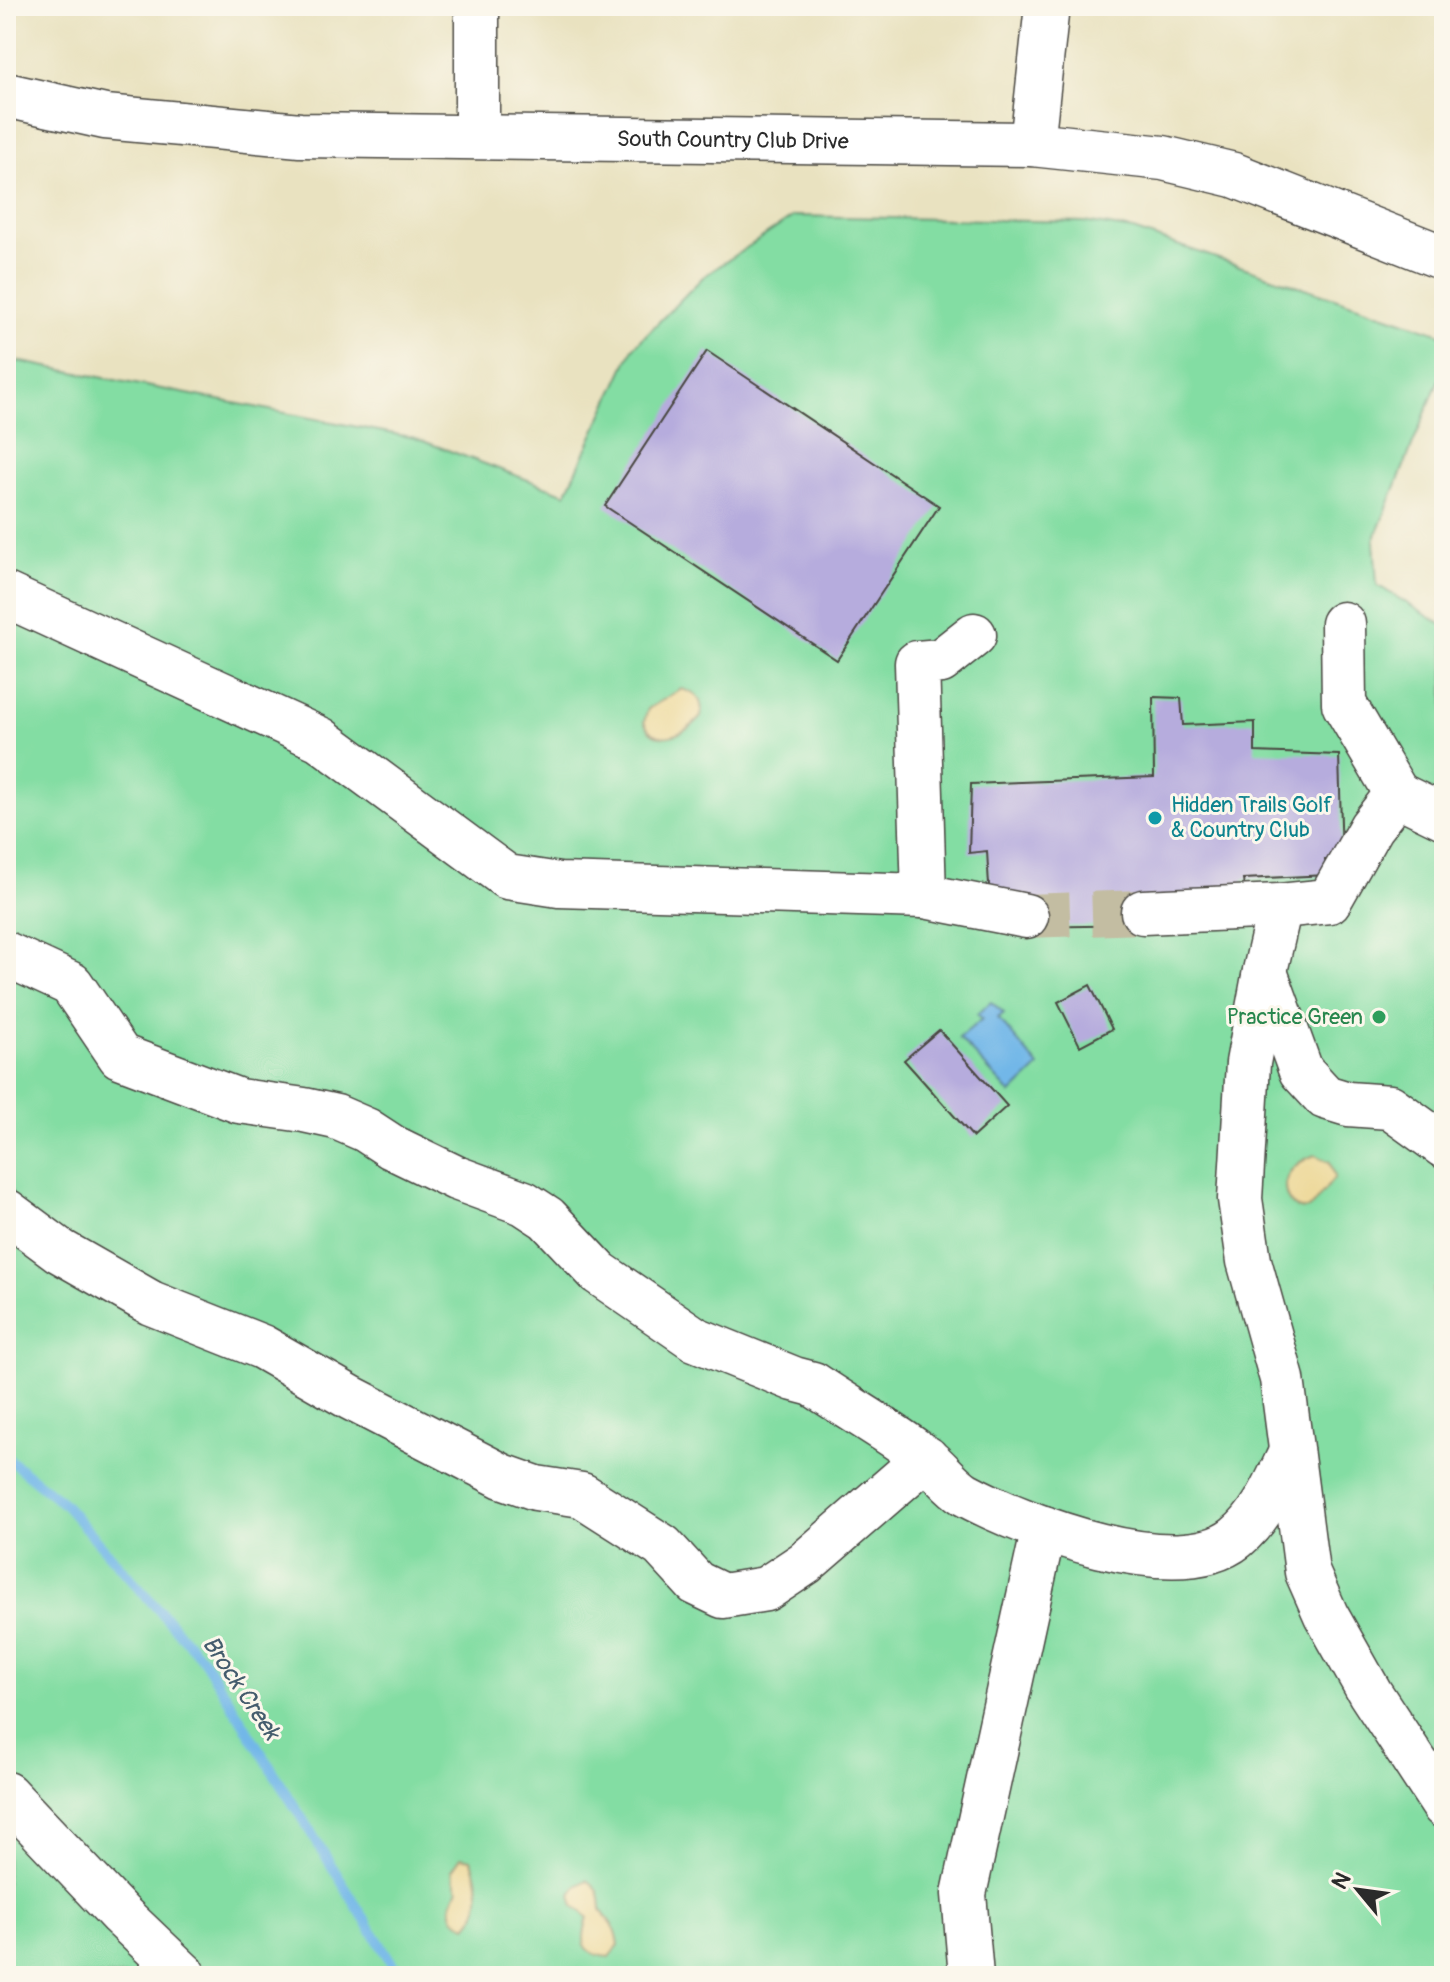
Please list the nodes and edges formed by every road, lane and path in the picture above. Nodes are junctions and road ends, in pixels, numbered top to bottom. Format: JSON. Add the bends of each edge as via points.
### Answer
{"nodes":[{"id":1,"x":477,"y":6,"type":"edge"},
{"id":2,"x":1047,"y":6,"type":"edge"},
{"id":3,"x":6,"y":95,"type":"edge"},
{"id":4,"x":477,"y":135,"type":"junction"},
{"id":5,"x":1032,"y":144,"type":"junction"},
{"id":6,"x":1444,"y":258,"type":"edge"},
{"id":7,"x":6,"y":595,"type":"edge"},
{"id":8,"x":1343,"y":624,"type":"dead end"},
{"id":9,"x":974,"y":635,"type":"dead end"},
{"id":10,"x":1397,"y":794,"type":"junction"},
{"id":11,"x":1444,"y":817,"type":"edge"},
{"id":12,"x":924,"y":896,"type":"junction"},
{"id":13,"x":1280,"y":906,"type":"junction"},
{"id":14,"x":1143,"y":912,"type":"tunnel mouth"},
{"id":15,"x":1026,"y":916,"type":"tunnel mouth"},
{"id":16,"x":6,"y":954,"type":"edge"},
{"id":17,"x":1265,"y":971,"type":"junction"},
{"id":18,"x":1444,"y":1146,"type":"edge"},
{"id":19,"x":6,"y":1211,"type":"edge"},
{"id":20,"x":12,"y":1417,"type":"dead end"},
{"id":21,"x":6,"y":1423,"type":"edge"},
{"id":22,"x":1291,"y":1452,"type":"junction"},
{"id":23,"x":926,"y":1458,"type":"junction"},
{"id":24,"x":1044,"y":1528,"type":"junction"},
{"id":25,"x":6,"y":1794,"type":"edge"},
{"id":26,"x":1444,"y":1806,"type":"edge"},
{"id":27,"x":185,"y":1976,"type":"edge"},
{"id":28,"x":971,"y":1976,"type":"edge"}],
"edges":[{"from":1,"to":4,"type":"street"},
{"from":2,"to":5,"type":"street"},
{"from":3,"to":4,"type":"street","name":"South Country Club Drive","via":[[105,117],[300,135]]},
{"from":4,"to":5,"type":"street","name":"South Country Club Drive"},
{"from":5,"to":6,"type":"street","name":"South Country Club Drive","via":[[1163,158],[1234,175]]},
{"from":7,"to":12,"type":"street","via":[[320,739],[507,877],[559,885]]},
{"from":8,"to":10,"type":"street","via":[[1344,704]]},
{"from":9,"to":12,"type":"street","via":[[941,661],[917,663]]},
{"from":10,"to":11,"type":"street"},
{"from":10,"to":13,"type":"street","via":[[1371,827],[1329,901]]},
{"from":12,"to":15,"type":"street"},
{"from":13,"to":14,"type":"street"},
{"from":13,"to":17,"type":"street"},
{"from":16,"to":23,"type":"street","via":[[71,984],[120,1056],[239,1101],[336,1117],[456,1178],[524,1203],[547,1218],[599,1273],[695,1339],[813,1384]]},
{"from":17,"to":18,"type":"street","via":[[1301,1071],[1325,1097],[1390,1107]]},
{"from":17,"to":22,"type":"street","via":[[1248,1063],[1240,1199],[1249,1261],[1282,1379]]},
{"from":19,"to":23,"type":"street","via":[[60,1251],[151,1303],[262,1347],[502,1476],[582,1495],[662,1546],[696,1583],[723,1596],[766,1589],[805,1563]]},
{"from":20,"to":21,"type":"path"},
{"from":22,"to":24,"type":"street","via":[[1261,1512],[1235,1539],[1207,1553],[1171,1557],[1119,1550]]},
{"from":22,"to":26,"type":"street","via":[[1307,1572],[1370,1693]]},
{"from":23,"to":24,"type":"street","via":[[963,1493]]},
{"from":24,"to":28,"type":"street","via":[[964,1894]]},
{"from":25,"to":27,"type":"street"}]}
